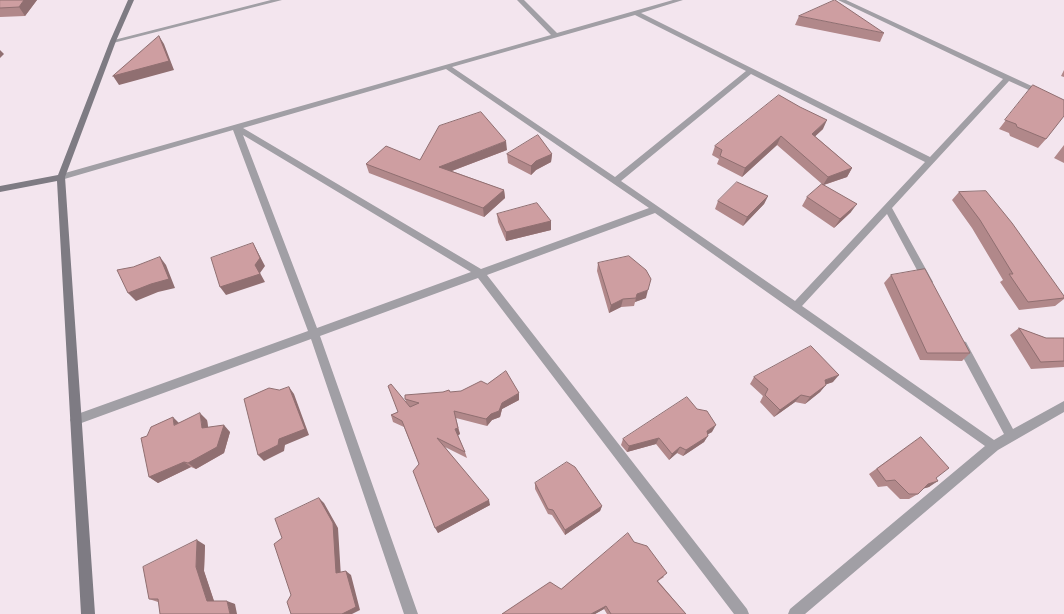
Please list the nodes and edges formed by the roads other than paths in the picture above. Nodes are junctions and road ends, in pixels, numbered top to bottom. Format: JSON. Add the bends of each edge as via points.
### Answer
{"nodes":[{"id":1,"x":131,"y":0,"type":"edge"},
{"id":2,"x":279,"y":0,"type":"edge"},
{"id":3,"x":520,"y":0,"type":"edge"},
{"id":4,"x":680,"y":0,"type":"edge"},
{"id":5,"x":841,"y":0,"type":"edge"},
{"id":6,"x":636,"y":13,"type":"junction"},
{"id":7,"x":556,"y":36,"type":"junction"},
{"id":8,"x":113,"y":41,"type":"junction"},
{"id":9,"x":447,"y":66,"type":"junction"},
{"id":10,"x":751,"y":70,"type":"junction"},
{"id":11,"x":1008,"y":78,"type":"junction"},
{"id":12,"x":1064,"y":104,"type":"edge"},
{"id":13,"x":236,"y":127,"type":"junction"},
{"id":14,"x":931,"y":161,"type":"junction"},
{"id":15,"x":62,"y":177,"type":"junction"},
{"id":16,"x":615,"y":182,"type":"junction"},
{"id":17,"x":0,"y":189,"type":"edge"},
{"id":18,"x":888,"y":208,"type":"junction"},
{"id":19,"x":656,"y":209,"type":"junction"},
{"id":20,"x":480,"y":273,"type":"junction"},
{"id":21,"x":933,"y":291,"type":"edge"},
{"id":22,"x":795,"y":307,"type":"junction"},
{"id":23,"x":314,"y":334,"type":"junction"},
{"id":24,"x":959,"y":339,"type":"edge"},
{"id":25,"x":1064,"y":406,"type":"edge"},
{"id":26,"x":76,"y":420,"type":"junction"},
{"id":27,"x":1011,"y":436,"type":"junction"},
{"id":28,"x":994,"y":446,"type":"junction"},
{"id":29,"x":88,"y":614,"type":"edge"},
{"id":30,"x":412,"y":614,"type":"edge"},
{"id":31,"x":742,"y":614,"type":"edge"},
{"id":32,"x":795,"y":614,"type":"edge"}],
"edges":[{"from":1,"to":8,"type":"street"},
{"from":2,"to":8,"type":"street"},
{"from":3,"to":7,"type":"street"},
{"from":4,"to":6,"type":"street"},
{"from":5,"to":11,"type":"street"},
{"from":6,"to":7,"type":"street"},
{"from":6,"to":10,"type":"street"},
{"from":7,"to":9,"type":"street"},
{"from":8,"to":15,"type":"street"},
{"from":9,"to":13,"type":"street"},
{"from":9,"to":16,"type":"street"},
{"from":10,"to":14,"type":"street"},
{"from":10,"to":16,"type":"street"},
{"from":11,"to":12,"type":"street"},
{"from":11,"to":14,"type":"street"},
{"from":13,"to":15,"type":"street"},
{"from":13,"to":20,"type":"street"},
{"from":13,"to":23,"type":"street"},
{"from":14,"to":18,"type":"street"},
{"from":15,"to":17,"type":"street"},
{"from":15,"to":26,"type":"street"},
{"from":16,"to":19,"type":"street"},
{"from":18,"to":21,"type":"street"},
{"from":18,"to":22,"type":"street"},
{"from":19,"to":20,"type":"street"},
{"from":19,"to":22,"type":"street"},
{"from":20,"to":23,"type":"street"},
{"from":20,"to":31,"type":"street"},
{"from":22,"to":28,"type":"street"},
{"from":23,"to":26,"type":"street"},
{"from":23,"to":30,"type":"street"},
{"from":24,"to":27,"type":"street"},
{"from":25,"to":27,"type":"street"},
{"from":26,"to":29,"type":"street"},
{"from":27,"to":28,"type":"street"},
{"from":28,"to":32,"type":"street"}]}
